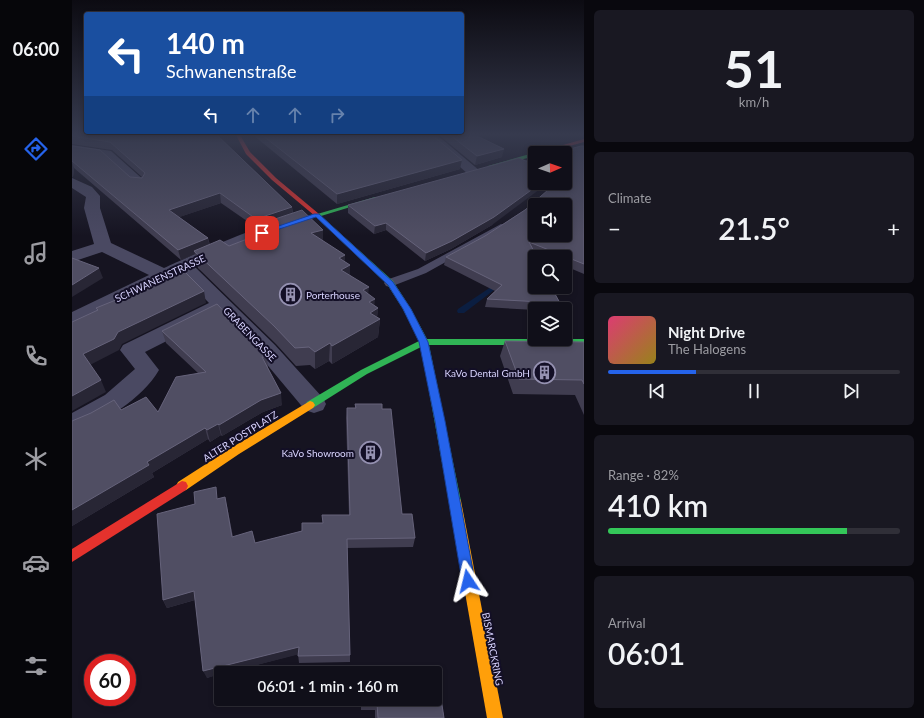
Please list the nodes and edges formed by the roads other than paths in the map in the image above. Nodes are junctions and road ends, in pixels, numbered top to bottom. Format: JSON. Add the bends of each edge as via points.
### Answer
{"nodes":[{"id":1,"x":124,"y":169,"type":"edge"},
{"id":2,"x":264,"y":169,"type":"edge"},
{"id":3,"x":465,"y":169,"type":"edge"},
{"id":4,"x":482,"y":169,"type":"edge"},
{"id":5,"x":469,"y":172,"type":"joint"},
{"id":6,"x":72,"y":182,"type":"edge"},
{"id":7,"x":139,"y":182,"type":"edge"},
{"id":8,"x":383,"y":196,"type":"edge"},
{"id":9,"x":317,"y":215,"type":"junction"},
{"id":10,"x":511,"y":220,"type":"edge"},
{"id":11,"x":103,"y":246,"type":"junction"},
{"id":12,"x":72,"y":257,"type":"edge"},
{"id":13,"x":183,"y":266,"type":"junction"},
{"id":14,"x":163,"y":275,"type":"junction"},
{"id":15,"x":390,"y":283,"type":"junction"},
{"id":16,"x":222,"y":304,"type":"junction"},
{"id":17,"x":72,"y":320,"type":"edge"},
{"id":18,"x":424,"y":342,"type":"junction"},
{"id":19,"x":584,"y":342,"type":"edge"},
{"id":20,"x":314,"y":404,"type":"junction"},
{"id":21,"x":72,"y":424,"type":"edge"},
{"id":22,"x":72,"y":556,"type":"edge"},
{"id":23,"x":495,"y":718,"type":"edge"}],
"edges":[{"from":1,"to":7,"type":"street"},
{"from":2,"to":9,"type":"main road","name":"BISMARCKRING"},
{"from":3,"to":5,"type":"street"},
{"from":4,"to":5,"type":"main road"},
{"from":6,"to":11,"type":"street","via":[[93,196],[92,208]]},
{"from":8,"to":9,"type":"main road"},
{"from":9,"to":13,"type":"street","name":"SCHWANENSTRASSE","via":[[275,227]]},
{"from":9,"to":15,"type":"main road","name":"BISMARCKRING"},
{"from":10,"to":15,"type":"lane","via":[[422,271]]},
{"from":11,"to":12,"type":"street"},
{"from":11,"to":14,"type":"street"},
{"from":13,"to":14,"type":"street","name":"SCHWANENSTRASSE"},
{"from":13,"to":16,"type":"street","name":"GRABENGASSE"},
{"from":14,"to":17,"type":"street","name":"SCHWANENSTRASSE"},
{"from":15,"to":18,"type":"main road","name":"BISMARCKRING"},
{"from":16,"to":20,"type":"street","name":"GRABENGASSE"},
{"from":16,"to":21,"type":"street","via":[[131,350],[148,370],[130,389],[102,410]]},
{"from":18,"to":19,"type":"main road"},
{"from":18,"to":20,"type":"main road","name":"ALTER POSTPLATZ","via":[[364,372]]},
{"from":18,"to":23,"type":"main road","name":"BISMARCKRING"},
{"from":20,"to":22,"type":"main road","name":"ALTER POSTPLATZ","via":[[235,451]]}]}
